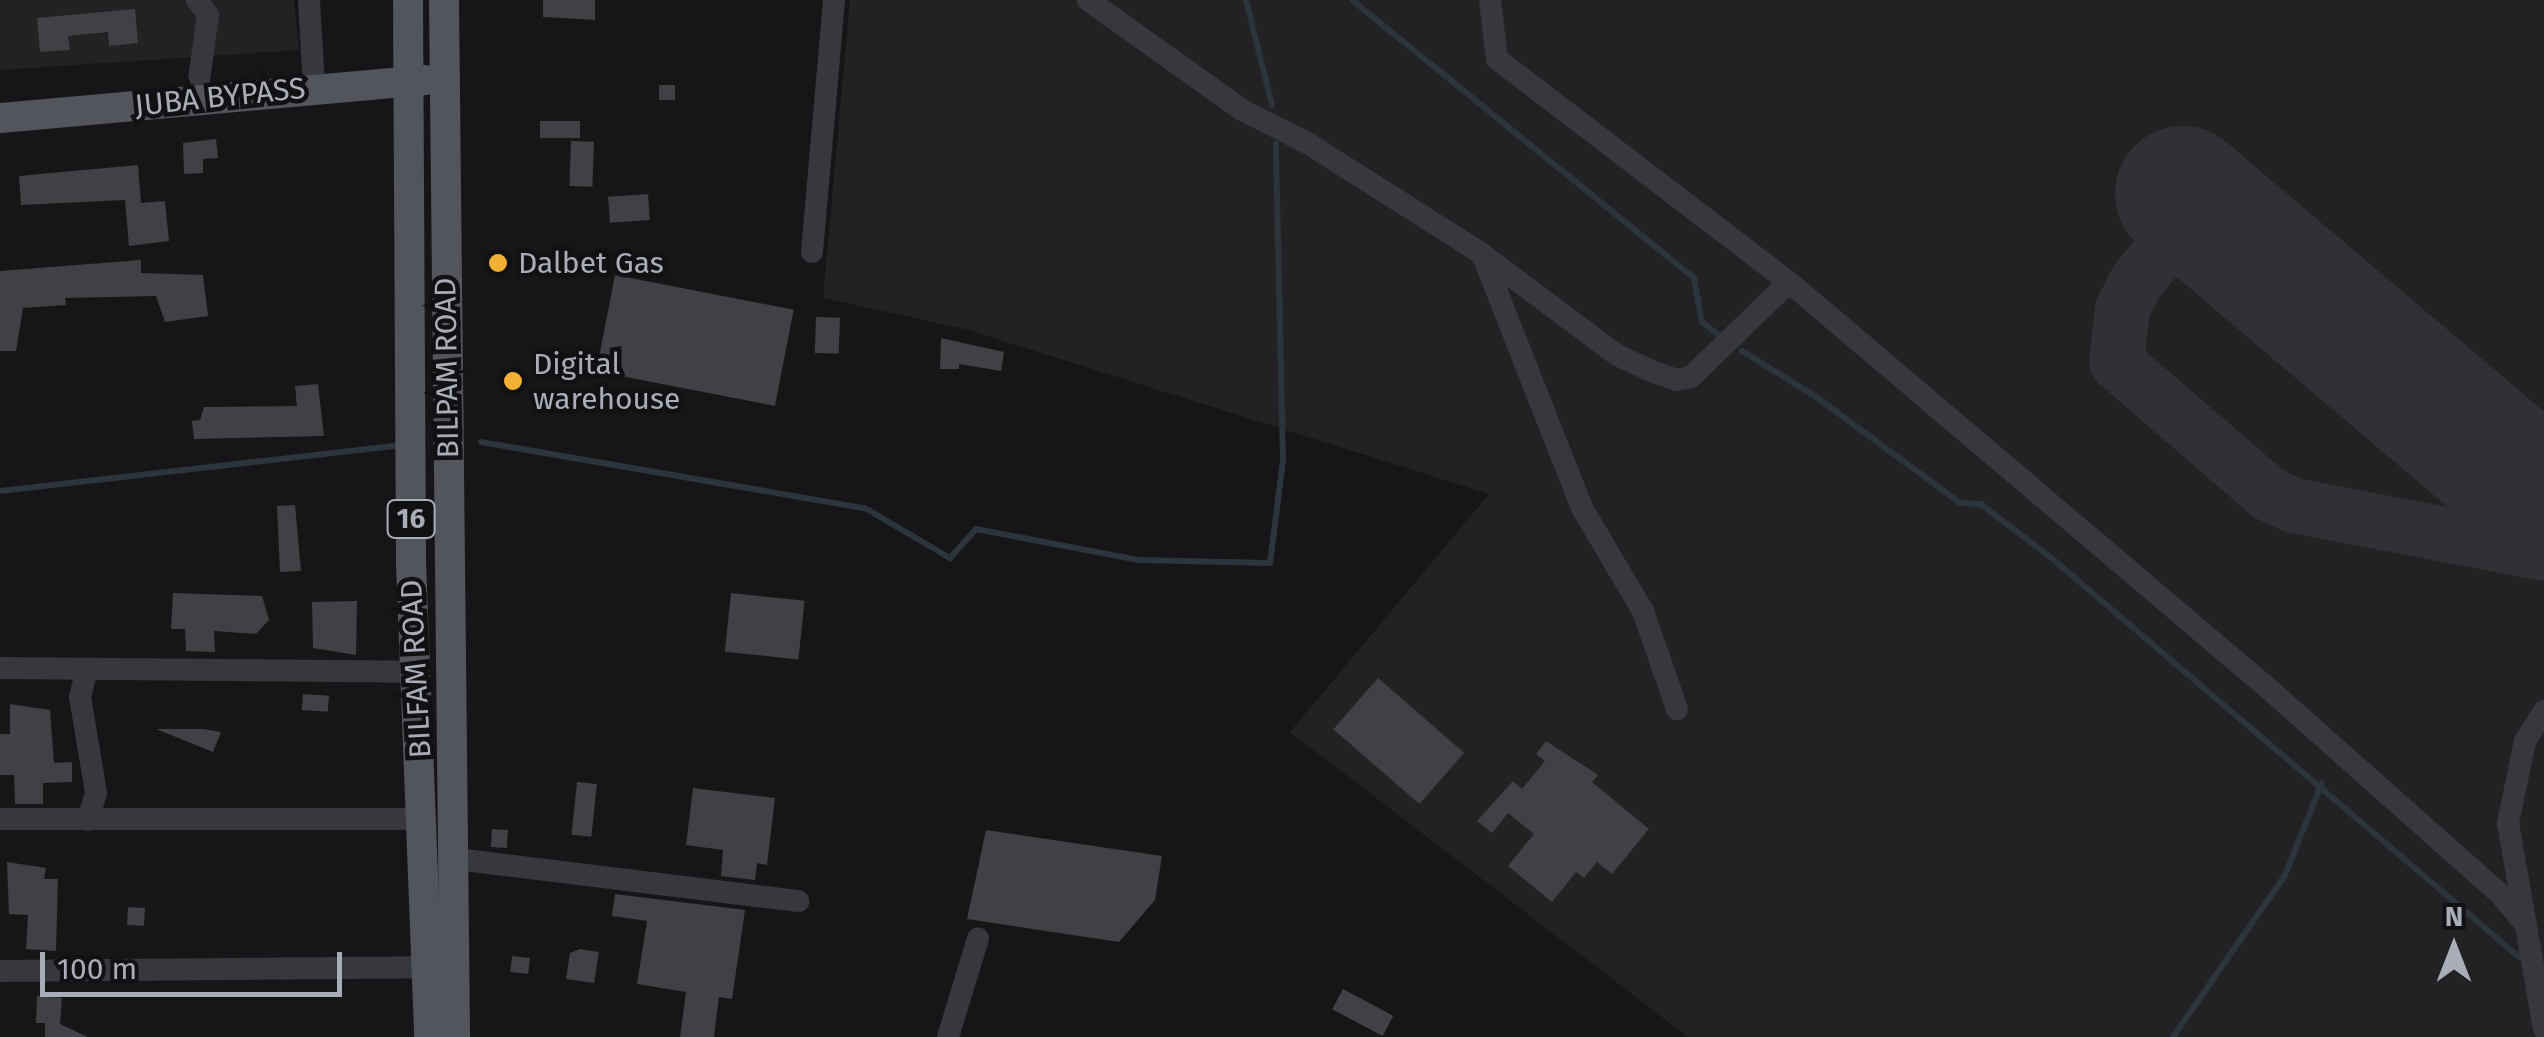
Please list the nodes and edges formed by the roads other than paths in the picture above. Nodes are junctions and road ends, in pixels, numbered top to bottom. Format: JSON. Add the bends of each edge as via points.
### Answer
{"nodes":[{"id":1,"x":196,"y":0,"type":"edge"},
{"id":2,"x":309,"y":0,"type":"edge"},
{"id":3,"x":408,"y":0,"type":"edge"},
{"id":4,"x":444,"y":0,"type":"edge"},
{"id":5,"x":834,"y":0,"type":"edge"},
{"id":6,"x":1088,"y":0,"type":"edge"},
{"id":7,"x":1490,"y":0,"type":"edge"},
{"id":8,"x":440,"y":76,"type":"junction"},
{"id":9,"x":314,"y":87,"type":"junction"},
{"id":10,"x":196,"y":101,"type":"junction"},
{"id":11,"x":0,"y":118,"type":"edge"},
{"id":12,"x":812,"y":252,"type":"dead end"},
{"id":13,"x":1482,"y":254,"type":"junction"},
{"id":14,"x":1789,"y":282,"type":"junction"},
{"id":15,"x":0,"y":668,"type":"edge"},
{"id":16,"x":87,"y":668,"type":"junction"},
{"id":17,"x":418,"y":672,"type":"junction"},
{"id":18,"x":1677,"y":709,"type":"dead end"},
{"id":19,"x":2544,"y":711,"type":"edge"},
{"id":20,"x":0,"y":819,"type":"edge"},
{"id":21,"x":423,"y":819,"type":"junction"},
{"id":22,"x":88,"y":820,"type":"junction"},
{"id":23,"x":456,"y":859,"type":"junction"},
{"id":24,"x":798,"y":901,"type":"dead end"},
{"id":25,"x":2526,"y":926,"type":"junction"},
{"id":26,"x":978,"y":938,"type":"dead end"},
{"id":27,"x":428,"y":968,"type":"junction"},
{"id":28,"x":0,"y":971,"type":"edge"},
{"id":29,"x":2544,"y":1029,"type":"edge"},
{"id":30,"x":428,"y":1037,"type":"edge"},
{"id":31,"x":455,"y":1037,"type":"edge"},
{"id":32,"x":948,"y":1037,"type":"edge"}],
"edges":[{"from":1,"to":10,"type":"street","via":[[208,15]]},
{"from":2,"to":9,"type":"street"},
{"from":3,"to":17,"type":"main road","name":"BILFAM ROAD","number":"16","via":[[411,563]]},
{"from":4,"to":8,"type":"main road","name":"BILPAM ROAD","number":"16"},
{"from":5,"to":12,"type":"street"},
{"from":6,"to":13,"type":"street","via":[[1242,110],[1309,144]]},
{"from":7,"to":14,"type":"street","via":[[1498,59]]},
{"from":8,"to":9,"type":"main road","name":"JUBA BYPASS"},
{"from":8,"to":23,"type":"main road","name":"BILPAM ROAD","number":"16"},
{"from":9,"to":10,"type":"main road","name":"JUBA BYPASS"},
{"from":10,"to":11,"type":"main road","name":"JUBA BYPASS"},
{"from":13,"to":14,"type":"street","via":[[1617,355],[1676,380],[1716,359]]},
{"from":13,"to":18,"type":"street","via":[[1582,508],[1642,610]]},
{"from":14,"to":25,"type":"street","via":[[2269,689],[2499,894]]},
{"from":15,"to":16,"type":"street"},
{"from":16,"to":17,"type":"street"},
{"from":16,"to":22,"type":"street","via":[[80,697],[96,793]]},
{"from":17,"to":21,"type":"main road","name":"BILFAM ROAD","number":"16"},
{"from":19,"to":25,"type":"street","via":[[2525,742],[2508,823]]},
{"from":20,"to":22,"type":"street"},
{"from":21,"to":22,"type":"street"},
{"from":21,"to":27,"type":"main road","name":"BILFAM ROAD","number":"16"},
{"from":23,"to":24,"type":"street"},
{"from":23,"to":31,"type":"main road","name":"BILPAM ROAD","number":"16"},
{"from":25,"to":29,"type":"street"},
{"from":26,"to":32,"type":"street"},
{"from":27,"to":28,"type":"street"},
{"from":27,"to":30,"type":"main road","name":"BILFAM ROAD","number":"16"}]}
